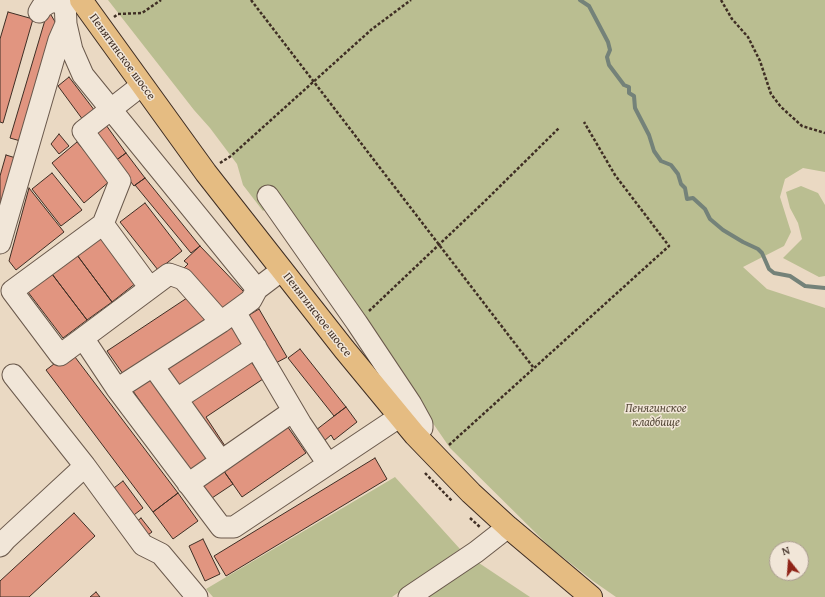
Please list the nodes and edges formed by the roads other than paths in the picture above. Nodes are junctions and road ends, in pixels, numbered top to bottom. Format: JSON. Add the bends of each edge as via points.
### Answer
{"nodes":[{"id":1,"x":70,"y":1,"type":"edge"},
{"id":2,"x":39,"y":12,"type":"dead end"},
{"id":3,"x":66,"y":24,"type":"junction"},
{"id":4,"x":142,"y":85,"type":"junction"},
{"id":5,"x":111,"y":109,"type":"junction"},
{"id":6,"x":268,"y":196,"type":"dead end"},
{"id":7,"x":103,"y":224,"type":"junction"},
{"id":8,"x":0,"y":243,"type":"edge"},
{"id":9,"x":282,"y":270,"type":"junction"},
{"id":10,"x":150,"y":288,"type":"junction"},
{"id":11,"x":257,"y":289,"type":"junction"},
{"id":12,"x":228,"y":317,"type":"junction"},
{"id":13,"x":83,"y":338,"type":"junction"},
{"id":14,"x":256,"y":348,"type":"junction"},
{"id":15,"x":153,"y":366,"type":"junction"},
{"id":16,"x":13,"y":375,"type":"dead end"},
{"id":17,"x":117,"y":389,"type":"junction"},
{"id":18,"x":177,"y":399,"type":"junction"},
{"id":19,"x":293,"y":411,"type":"junction"},
{"id":20,"x":399,"y":417,"type":"junction"},
{"id":21,"x":414,"y":435,"type":"junction"},
{"id":22,"x":221,"y":461,"type":"junction"},
{"id":23,"x":328,"y":464,"type":"junction"},
{"id":24,"x":85,"y":466,"type":"junction"},
{"id":25,"x":188,"y":484,"type":"junction"},
{"id":26,"x":508,"y":527,"type":"junction"},
{"id":27,"x":0,"y":546,"type":"edge"},
{"id":28,"x":197,"y":597,"type":"edge"},
{"id":29,"x":410,"y":597,"type":"edge"},
{"id":30,"x":591,"y":597,"type":"edge"}],
"edges":[{"from":1,"to":2,"type":"lane","via":[[50,2]]},
{"from":1,"to":3,"type":"lane"},
{"from":1,"to":4,"type":"main road","name":"Пенягинское шоссе"},
{"from":3,"to":5,"type":"lane","via":[[72,50],[83,75]]},
{"from":3,"to":8,"type":"lane","via":[[59,40]]},
{"from":4,"to":5,"type":"lane"},
{"from":4,"to":9,"type":"main road","name":"Пенягинское шоссе","via":[[206,173]]},
{"from":5,"to":7,"type":"lane","via":[[83,131],[120,180]]},
{"from":5,"to":11,"type":"lane"},
{"from":6,"to":21,"type":"lane","via":[[357,322],[422,424],[422,428]]},
{"from":7,"to":10,"type":"lane"},
{"from":7,"to":13,"type":"lane","via":[[12,291],[60,355]]},
{"from":9,"to":11,"type":"lane"},
{"from":9,"to":20,"type":"main road","name":"Пенягинское шоссе"},
{"from":10,"to":12,"type":"lane","via":[[169,274],[183,279]]},
{"from":10,"to":13,"type":"lane"},
{"from":11,"to":12,"type":"lane","via":[[251,300]]},
{"from":12,"to":14,"type":"lane"},
{"from":12,"to":15,"type":"lane"},
{"from":13,"to":17,"type":"lane"},
{"from":14,"to":18,"type":"lane"},
{"from":14,"to":19,"type":"lane"},
{"from":15,"to":17,"type":"lane"},
{"from":15,"to":18,"type":"lane"},
{"from":16,"to":24,"type":"lane"},
{"from":17,"to":25,"type":"lane"},
{"from":18,"to":22,"type":"lane"},
{"from":19,"to":22,"type":"lane"},
{"from":19,"to":23,"type":"lane"},
{"from":20,"to":21,"type":"main road","name":"Пенягинское шоссе"},
{"from":20,"to":23,"type":"lane"},
{"from":21,"to":26,"type":"main road","name":"Пенягинское шоссе","via":[[471,494]]},
{"from":22,"to":25,"type":"lane"},
{"from":23,"to":25,"type":"lane","via":[[234,527],[221,527]]},
{"from":24,"to":27,"type":"lane"},
{"from":24,"to":28,"type":"lane","via":[[143,545],[161,554]]},
{"from":26,"to":29,"type":"lane"},
{"from":26,"to":30,"type":"main road","name":"Пенягинское шоссе"}]}
